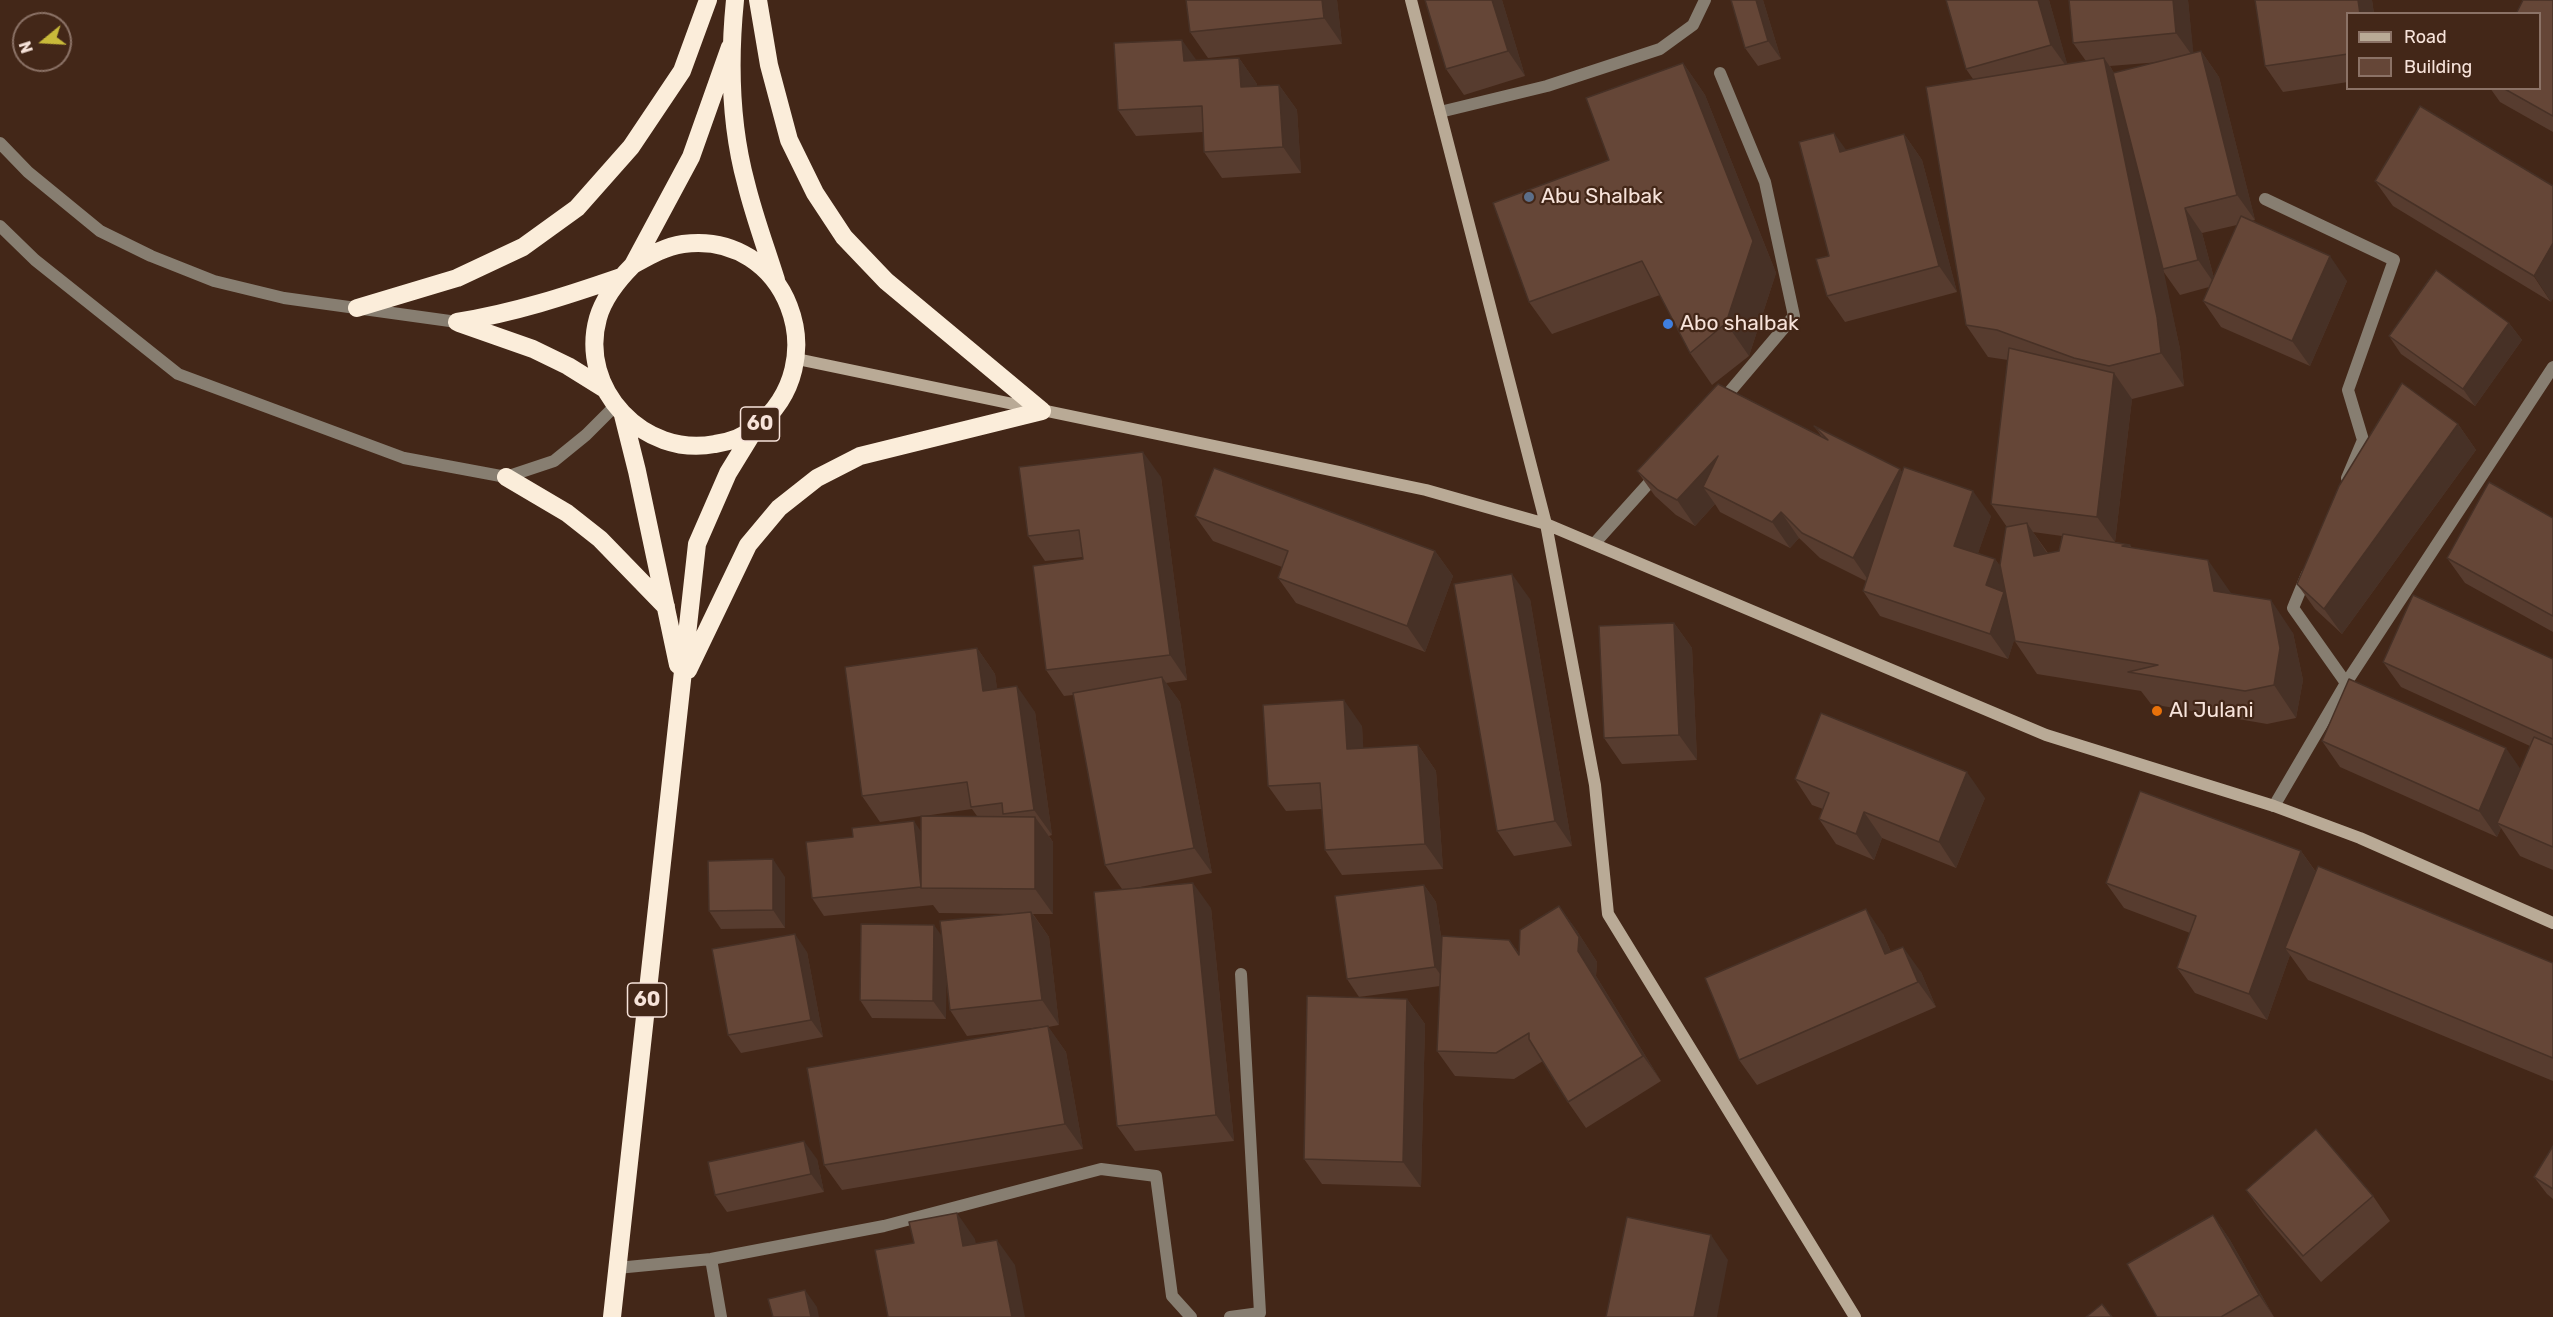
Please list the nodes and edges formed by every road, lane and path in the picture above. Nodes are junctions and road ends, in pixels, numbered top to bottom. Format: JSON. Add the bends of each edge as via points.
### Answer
{"nodes":[{"id":1,"x":708,"y":0,"type":"edge"},
{"id":2,"x":735,"y":0,"type":"edge"},
{"id":3,"x":758,"y":0,"type":"edge"},
{"id":4,"x":1411,"y":0,"type":"edge"},
{"id":5,"x":1705,"y":0,"type":"edge"},
{"id":6,"x":730,"y":47,"type":"junction"},
{"id":7,"x":1719,"y":73,"type":"dead end"},
{"id":8,"x":1440,"y":112,"type":"junction"},
{"id":9,"x":0,"y":143,"type":"edge"},
{"id":10,"x":2265,"y":199,"type":"dead end"},
{"id":11,"x":0,"y":226,"type":"edge"},
{"id":12,"x":627,"y":271,"type":"junction"},
{"id":13,"x":778,"y":284,"type":"junction"},
{"id":14,"x":357,"y":308,"type":"junction"},
{"id":15,"x":457,"y":322,"type":"junction"},
{"id":16,"x":797,"y":359,"type":"junction"},
{"id":17,"x":2553,"y":367,"type":"edge"},
{"id":18,"x":605,"y":389,"type":"junction"},
{"id":19,"x":619,"y":411,"type":"junction"},
{"id":20,"x":1042,"y":411,"type":"junction"},
{"id":21,"x":1712,"y":412,"type":"edge"},
{"id":22,"x":755,"y":429,"type":"junction"},
{"id":23,"x":1665,"y":465,"type":"edge"},
{"id":24,"x":506,"y":477,"type":"junction"},
{"id":25,"x":2341,"y":492,"type":"edge"},
{"id":26,"x":1546,"y":524,"type":"junction"},
{"id":27,"x":1594,"y":544,"type":"junction"},
{"id":28,"x":2310,"y":566,"type":"edge"},
{"id":29,"x":666,"y":607,"type":"junction"},
{"id":30,"x":682,"y":682,"type":"junction"},
{"id":31,"x":2346,"y":683,"type":"junction"},
{"id":32,"x":2274,"y":806,"type":"junction"},
{"id":33,"x":2553,"y":923,"type":"edge"},
{"id":34,"x":1241,"y":974,"type":"dead end"},
{"id":35,"x":711,"y":1259,"type":"junction"},
{"id":36,"x":617,"y":1268,"type":"junction"},
{"id":37,"x":612,"y":1317,"type":"edge"},
{"id":38,"x":721,"y":1317,"type":"edge"},
{"id":39,"x":1191,"y":1317,"type":"edge"},
{"id":40,"x":1230,"y":1317,"type":"edge"},
{"id":41,"x":1856,"y":1317,"type":"edge"}],
"edges":[{"from":1,"to":14,"type":"highway","via":[[682,71],[631,147],[577,208],[523,247],[457,278]]},
{"from":2,"to":6,"type":"highway","number":"60"},
{"from":3,"to":20,"type":"highway","via":[[769,65],[789,140],[815,193],[838,228],[886,281]]},
{"from":4,"to":8,"type":"street"},
{"from":5,"to":8,"type":"street","via":[[1693,25],[1660,49],[1547,86]]},
{"from":6,"to":12,"type":"highway","number":"60","via":[[691,157]]},
{"from":6,"to":13,"type":"highway","number":"60","via":[[735,123],[745,182]]},
{"from":7,"to":21,"type":"street","via":[[1765,182],[1794,316]]},
{"from":8,"to":26,"type":"street"},
{"from":9,"to":14,"type":"street","via":[[28,172],[100,231],[151,256],[214,281],[284,298]]},
{"from":10,"to":25,"type":"street","via":[[2394,260],[2348,390],[2363,440]]},
{"from":11,"to":24,"type":"street","via":[[34,260],[178,374],[404,458]]},
{"from":12,"to":13,"type":"highway","number":"60","via":[[656,251],[682,244],[709,243],[735,251],[759,265]]},
{"from":12,"to":15,"type":"highway","via":[[545,304]]},
{"from":12,"to":18,"type":"highway","number":"60","via":[[607,296],[598,318],[597,366]]},
{"from":13,"to":16,"type":"highway","number":"60","via":[[797,333]]},
{"from":14,"to":15,"type":"street"},
{"from":15,"to":18,"type":"highway","via":[[533,349]]},
{"from":16,"to":20,"type":"street"},
{"from":16,"to":22,"type":"highway","number":"60","via":[[790,386],[775,410]]},
{"from":17,"to":31,"type":"street"},
{"from":18,"to":19,"type":"highway","number":"60"},
{"from":19,"to":22,"type":"highway","number":"60","via":[[646,433],[672,443],[701,447],[729,442]]},
{"from":19,"to":24,"type":"street","via":[[554,460]]},
{"from":19,"to":29,"type":"highway","number":"60"},
{"from":20,"to":26,"type":"street","via":[[1426,490]]},
{"from":20,"to":30,"type":"highway","via":[[860,456],[810,484],[779,508],[748,545]]},
{"from":22,"to":30,"type":"highway","number":"60","via":[[728,473],[697,544]]},
{"from":23,"to":27,"type":"street"},
{"from":24,"to":29,"type":"highway","via":[[567,513],[592,533]]},
{"from":26,"to":27,"type":"street"},
{"from":26,"to":41,"type":"street","via":[[1595,785],[1608,914]]},
{"from":27,"to":32,"type":"street","via":[[2046,735]]},
{"from":28,"to":31,"type":"street","via":[[2293,608]]},
{"from":29,"to":30,"type":"highway","number":"60"},
{"from":30,"to":36,"type":"highway","number":"60"},
{"from":31,"to":32,"type":"street"},
{"from":32,"to":33,"type":"street","via":[[2360,838]]},
{"from":34,"to":40,"type":"street","via":[[1260,1313]]},
{"from":35,"to":36,"type":"street"},
{"from":35,"to":38,"type":"street"},
{"from":35,"to":39,"type":"street","via":[[884,1226],[1101,1169],[1156,1176],[1172,1296]]},
{"from":36,"to":37,"type":"highway","number":"60"}]}
